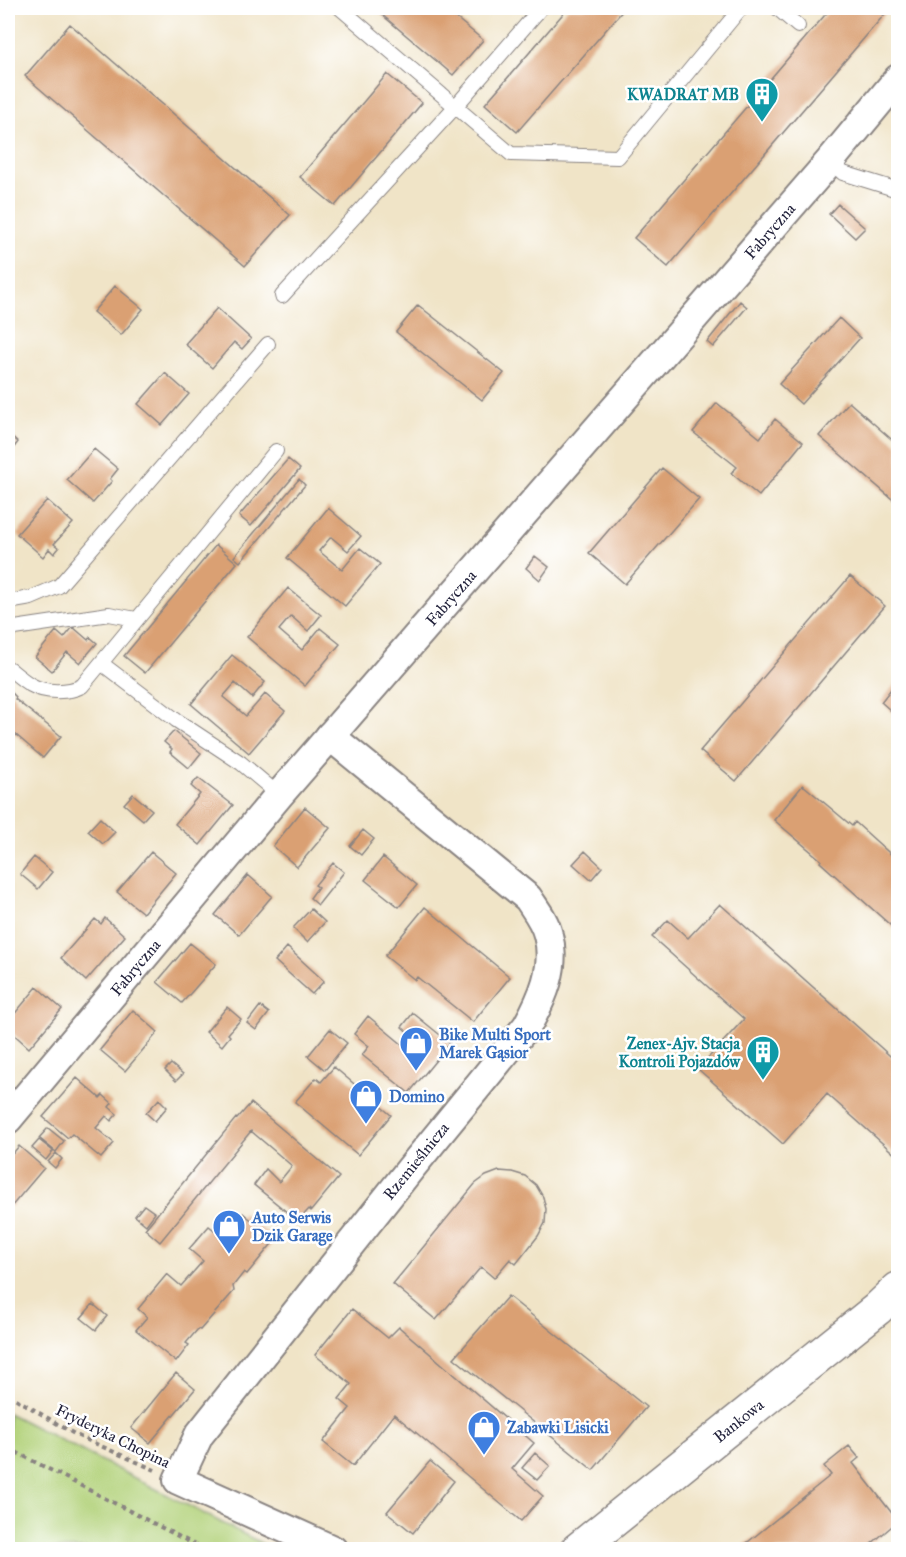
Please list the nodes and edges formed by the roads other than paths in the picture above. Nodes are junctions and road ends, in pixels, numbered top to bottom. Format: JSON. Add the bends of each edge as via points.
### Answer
{"nodes":[{"id":1,"x":340,"y":8,"type":"edge"},
{"id":2,"x":541,"y":8,"type":"edge"},
{"id":3,"x":741,"y":8,"type":"edge"},
{"id":4,"x":777,"y":8,"type":"edge"},
{"id":5,"x":798,"y":26,"type":"dead end"},
{"id":6,"x":898,"y":79,"type":"edge"},
{"id":7,"x":455,"y":107,"type":"junction"},
{"id":8,"x":830,"y":161,"type":"junction"},
{"id":9,"x":898,"y":190,"type":"edge"},
{"id":10,"x":282,"y":296,"type":"dead end"},
{"id":11,"x":268,"y":344,"type":"dead end"},
{"id":12,"x":276,"y":451,"type":"dead end"},
{"id":13,"x":8,"y":602,"type":"edge"},
{"id":14,"x":136,"y":619,"type":"junction"},
{"id":15,"x":8,"y":629,"type":"edge"},
{"id":16,"x":101,"y":663,"type":"junction"},
{"id":17,"x":8,"y":668,"type":"edge"},
{"id":18,"x":330,"y":736,"type":"junction"},
{"id":19,"x":279,"y":795,"type":"junction"},
{"id":20,"x":8,"y":1119,"type":"edge"},
{"id":21,"x":898,"y":1289,"type":"edge"},
{"id":22,"x":333,"y":1550,"type":"edge"},
{"id":23,"x":577,"y":1550,"type":"edge"}],
"edges":[{"from":1,"to":7,"type":"lane"},
{"from":2,"to":7,"type":"lane"},
{"from":3,"to":7,"type":"lane","via":[[618,157],[511,154]]},
{"from":4,"to":5,"type":"lane"},
{"from":6,"to":8,"type":"street","name":"Fabryczna"},
{"from":7,"to":10,"type":"lane"},
{"from":8,"to":9,"type":"lane","via":[[843,173]]},
{"from":8,"to":18,"type":"street","name":"Fabryczna"},
{"from":11,"to":13,"type":"lane","via":[[59,586],[31,598]]},
{"from":12,"to":14,"type":"lane"},
{"from":14,"to":15,"type":"lane","via":[[109,614]]},
{"from":14,"to":16,"type":"lane"},
{"from":16,"to":17,"type":"lane","via":[[82,686],[66,691],[31,686]]},
{"from":16,"to":19,"type":"lane","via":[[241,763]]},
{"from":18,"to":19,"type":"street","name":"Fabryczna"},
{"from":18,"to":22,"type":"street","name":"Rzemieślnicza","via":[[528,897],[549,935],[551,964],[542,1000],[527,1026],[199,1435],[178,1480]]},
{"from":19,"to":20,"type":"street","name":"Fabryczna"},
{"from":21,"to":23,"type":"street","name":"Bankowa"}]}
